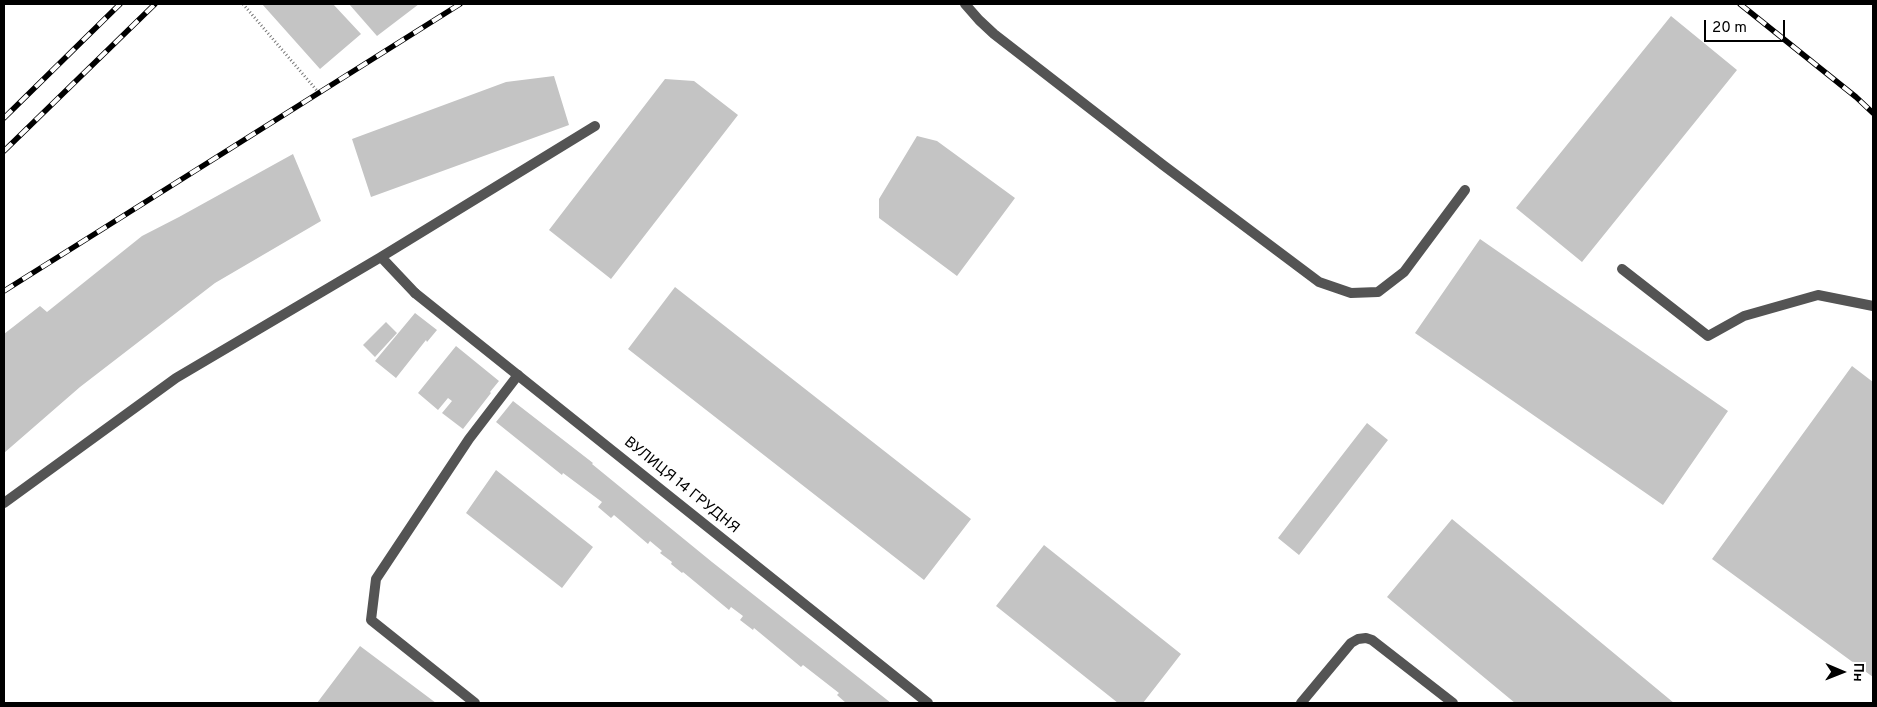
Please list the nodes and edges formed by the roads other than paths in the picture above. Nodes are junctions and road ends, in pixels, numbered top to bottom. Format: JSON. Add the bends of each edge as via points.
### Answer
{"nodes":[{"id":1,"x":965,"y":4,"type":"edge"},
{"id":2,"x":595,"y":126,"type":"dead end"},
{"id":3,"x":1465,"y":190,"type":"dead end"},
{"id":4,"x":381,"y":257,"type":"junction"},
{"id":5,"x":1622,"y":269,"type":"dead end"},
{"id":6,"x":1873,"y":306,"type":"edge"},
{"id":7,"x":518,"y":375,"type":"junction"},
{"id":8,"x":4,"y":503,"type":"edge"},
{"id":9,"x":475,"y":703,"type":"edge"},
{"id":10,"x":928,"y":703,"type":"edge"},
{"id":11,"x":1301,"y":703,"type":"edge"},
{"id":12,"x":1452,"y":703,"type":"edge"}],
"edges":[{"from":1,"to":3,"type":"street","via":[[1002,40],[1319,282],[1351,293],[1378,292],[1404,272]]},
{"from":2,"to":4,"type":"street"},
{"from":4,"to":7,"type":"street","name":"ВУЛИЦЯ 14 ГРУДНЯ","via":[[415,293]]},
{"from":4,"to":8,"type":"street","via":[[176,378]]},
{"from":5,"to":6,"type":"street","via":[[1708,336],[1744,316],[1818,294]]},
{"from":7,"to":9,"type":"street","via":[[469,440],[376,579],[371,620]]},
{"from":7,"to":10,"type":"street","name":"ВУЛИЦЯ 14 ГРУДНЯ"},
{"from":11,"to":12,"type":"street","via":[[1351,643],[1366,638]]}]}
